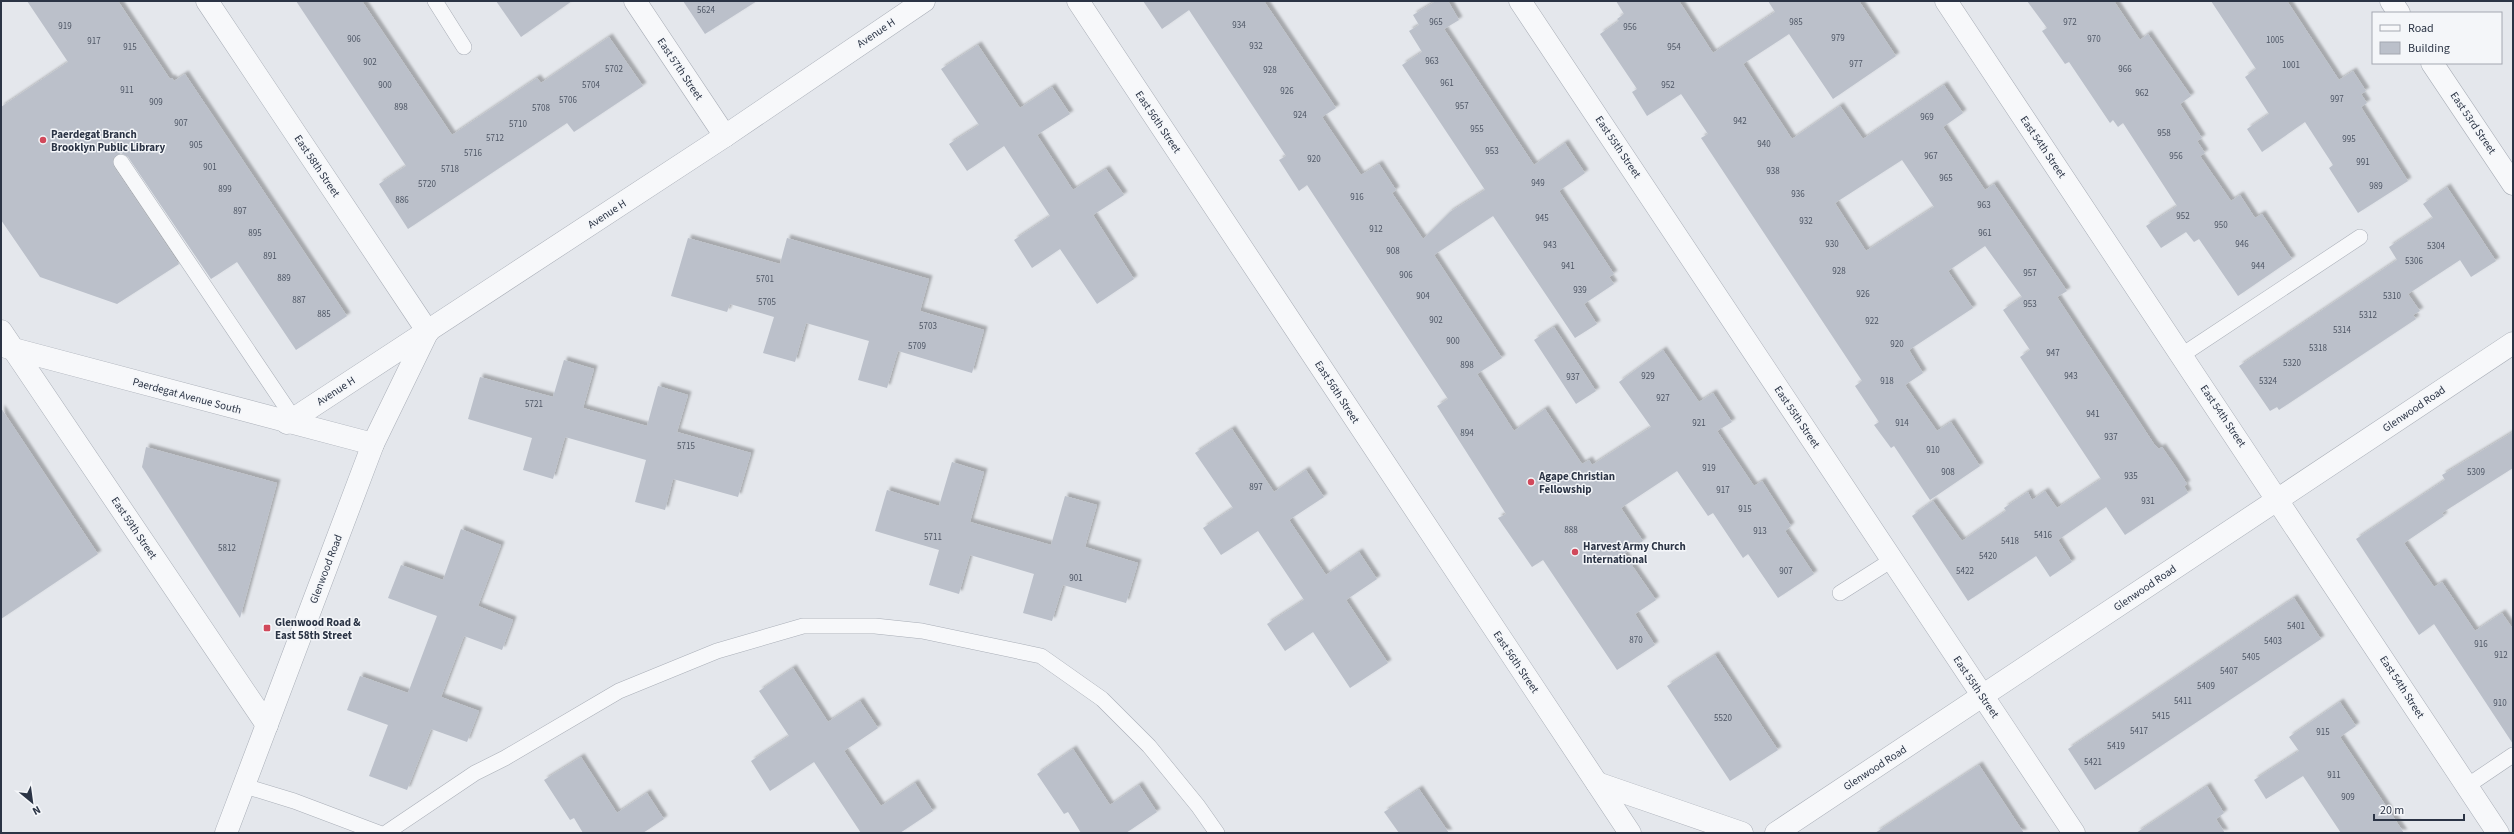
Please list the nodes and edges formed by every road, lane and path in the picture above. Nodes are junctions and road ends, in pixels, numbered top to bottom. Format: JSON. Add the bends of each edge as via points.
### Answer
{"nodes":[{"id":1,"x":207,"y":1,"type":"edge"},
{"id":2,"x":435,"y":1,"type":"edge"},
{"id":3,"x":635,"y":1,"type":"edge"},
{"id":4,"x":924,"y":1,"type":"edge"},
{"id":5,"x":1078,"y":1,"type":"edge"},
{"id":6,"x":1520,"y":1,"type":"edge"},
{"id":7,"x":1946,"y":1,"type":"edge"},
{"id":8,"x":2391,"y":1,"type":"edge"},
{"id":9,"x":2398,"y":12,"type":"edge"},
{"id":10,"x":464,"y":47,"type":"dead end"},
{"id":11,"x":2433,"y":64,"type":"edge"},
{"id":12,"x":725,"y":136,"type":"junction"},
{"id":13,"x":121,"y":162,"type":"dead end"},
{"id":14,"x":2513,"y":184,"type":"edge"},
{"id":15,"x":2360,"y":237,"type":"dead end"},
{"id":16,"x":1,"y":331,"type":"edge"},
{"id":17,"x":428,"y":332,"type":"junction"},
{"id":18,"x":2513,"y":343,"type":"edge"},
{"id":19,"x":7,"y":347,"type":"edge"},
{"id":20,"x":2182,"y":355,"type":"junction"},
{"id":21,"x":290,"y":421,"type":"junction"},
{"id":22,"x":373,"y":444,"type":"junction"},
{"id":23,"x":2279,"y":500,"type":"junction"},
{"id":24,"x":1892,"y":560,"type":"junction"},
{"id":25,"x":1840,"y":593,"type":"dead end"},
{"id":26,"x":1982,"y":696,"type":"junction"},
{"id":27,"x":267,"y":725,"type":"junction"},
{"id":28,"x":2513,"y":755,"type":"edge"},
{"id":29,"x":1597,"y":783,"type":"junction"},
{"id":30,"x":245,"y":786,"type":"junction"},
{"id":31,"x":2467,"y":786,"type":"junction"},
{"id":32,"x":226,"y":833,"type":"edge"},
{"id":33,"x":379,"y":833,"type":"edge"},
{"id":34,"x":386,"y":833,"type":"edge"},
{"id":35,"x":1217,"y":833,"type":"edge"},
{"id":36,"x":1630,"y":833,"type":"edge"},
{"id":37,"x":1742,"y":833,"type":"edge"},
{"id":38,"x":1776,"y":833,"type":"edge"},
{"id":39,"x":2074,"y":833,"type":"edge"},
{"id":40,"x":2498,"y":833,"type":"edge"}],
"edges":[{"from":1,"to":17,"type":"street","name":"East 58th Street"},
{"from":2,"to":10,"type":"lane"},
{"from":3,"to":12,"type":"street","name":"East 57th Street"},
{"from":4,"to":12,"type":"street","name":"Avenue H"},
{"from":5,"to":29,"type":"street","name":"East 56th Street"},
{"from":6,"to":24,"type":"street","name":"East 55th Street"},
{"from":7,"to":20,"type":"street","name":"East 54th Street"},
{"from":8,"to":9,"type":"street"},
{"from":11,"to":14,"type":"street","name":"East 53rd Street"},
{"from":12,"to":17,"type":"street","name":"Avenue H"},
{"from":13,"to":21,"type":"lane"},
{"from":15,"to":20,"type":"lane"},
{"from":16,"to":19,"type":"street","name":"East 59th Street"},
{"from":17,"to":21,"type":"street","name":"Avenue H"},
{"from":17,"to":22,"type":"street","name":"Glenwood Road"},
{"from":18,"to":23,"type":"street","name":"Glenwood Road"},
{"from":19,"to":21,"type":"street","name":"Paerdegat Avenue South"},
{"from":19,"to":27,"type":"street","name":"East 59th Street"},
{"from":20,"to":23,"type":"street","name":"East 54th Street"},
{"from":21,"to":22,"type":"street","name":"Paerdegat Avenue South"},
{"from":22,"to":27,"type":"street","name":"Glenwood Road"},
{"from":23,"to":26,"type":"street","name":"Glenwood Road"},
{"from":23,"to":31,"type":"street","name":"East 54th Street"},
{"from":24,"to":25,"type":"lane"},
{"from":24,"to":26,"type":"street","name":"East 55th Street"},
{"from":26,"to":38,"type":"street","name":"Glenwood Road"},
{"from":26,"to":39,"type":"street","name":"East 55th Street"},
{"from":27,"to":30,"type":"street","name":"Glenwood Road"},
{"from":28,"to":31,"type":"lane"},
{"from":29,"to":36,"type":"street","name":"East 56th Street"},
{"from":29,"to":37,"type":"street"},
{"from":30,"to":32,"type":"street","name":"Glenwood Road"},
{"from":30,"to":33,"type":"lane","via":[[294,801]]},
{"from":31,"to":40,"type":"street","name":"East 54th Street"},
{"from":34,"to":35,"type":"lane","via":[[475,773],[619,691],[688,661],[802,626],[875,626],[922,631],[1041,656],[1102,699],[1149,746]]}]}
